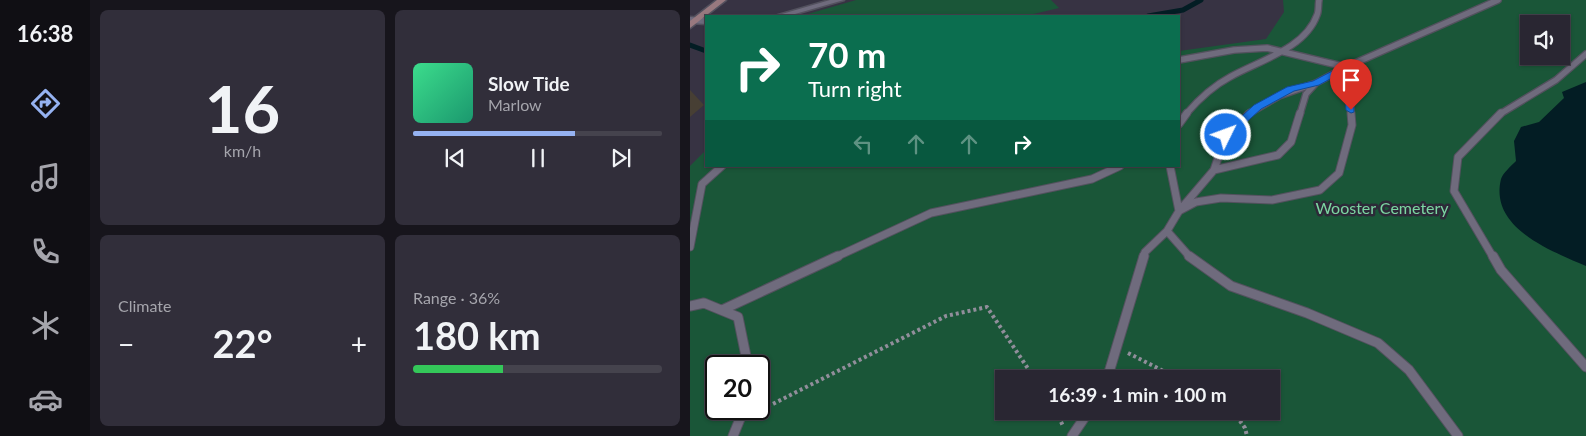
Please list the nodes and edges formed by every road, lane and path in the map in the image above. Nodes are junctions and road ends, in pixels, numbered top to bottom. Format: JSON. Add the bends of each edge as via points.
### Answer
{"nodes":[{"id":1,"x":722,"y":0,"type":"edge"},
{"id":2,"x":840,"y":0,"type":"edge"},
{"id":3,"x":1319,"y":0,"type":"edge"},
{"id":4,"x":1498,"y":0,"type":"edge"},
{"id":5,"x":783,"y":15,"type":"edge"},
{"id":6,"x":696,"y":22,"type":"edge"},
{"id":7,"x":1283,"y":51,"type":"junction"},
{"id":8,"x":1586,"y":54,"type":"edge"},
{"id":9,"x":1180,"y":60,"type":"edge"},
{"id":10,"x":1346,"y":67,"type":"junction"},
{"id":11,"x":1316,"y":83,"type":"junction"},
{"id":12,"x":1180,"y":122,"type":"edge"},
{"id":13,"x":721,"y":167,"type":"edge"},
{"id":14,"x":1118,"y":167,"type":"edge"},
{"id":15,"x":1170,"y":167,"type":"edge"},
{"id":16,"x":1214,"y":170,"type":"junction"},
{"id":17,"x":1179,"y":211,"type":"junction"},
{"id":18,"x":1167,"y":231,"type":"junction"},
{"id":19,"x":690,"y":247,"type":"edge"},
{"id":20,"x":690,"y":306,"type":"edge"},
{"id":21,"x":722,"y":310,"type":"junction"},
{"id":22,"x":1116,"y":347,"type":"junction"},
{"id":23,"x":746,"y":355,"type":"edge"},
{"id":24,"x":1586,"y":367,"type":"edge"},
{"id":25,"x":1029,"y":370,"type":"edge"},
{"id":26,"x":1110,"y":370,"type":"edge"},
{"id":27,"x":1161,"y":370,"type":"edge"},
{"id":28,"x":1083,"y":420,"type":"edge"},
{"id":29,"x":1239,"y":420,"type":"edge"},
{"id":30,"x":738,"y":422,"type":"joint"},
{"id":31,"x":733,"y":436,"type":"edge"},
{"id":32,"x":1072,"y":436,"type":"edge"},
{"id":33,"x":1247,"y":436,"type":"edge"},
{"id":34,"x":1458,"y":436,"type":"edge"}],
"edges":[{"from":1,"to":6,"type":"street"},
{"from":2,"to":5,"type":"street"},
{"from":3,"to":7,"type":"lane","via":[[1317,16],[1307,30]]},
{"from":4,"to":10,"type":"lane"},
{"from":7,"to":9,"type":"lane","via":[[1267,48],[1234,50]]},
{"from":7,"to":10,"type":"lane"},
{"from":7,"to":12,"type":"lane","via":[[1228,78],[1186,112]]},
{"from":8,"to":24,"type":"lane","via":[[1556,80],[1502,112],[1458,157],[1454,191],[1501,270]]},
{"from":10,"to":11,"type":"lane"},
{"from":10,"to":17,"type":"lane","via":[[1352,126],[1339,172],[1320,190],[1272,200],[1221,198],[1196,202]]},
{"from":11,"to":16,"type":"lane","via":[[1291,89],[1258,107],[1226,135]]},
{"from":11,"to":16,"type":"lane","via":[[1306,94],[1291,142],[1278,155]]},
{"from":13,"to":19,"type":"lane","via":[[702,184]]},
{"from":14,"to":21,"type":"lane","via":[[1092,179],[931,213]]},
{"from":15,"to":17,"type":"lane"},
{"from":16,"to":17,"type":"lane"},
{"from":17,"to":18,"type":"lane"},
{"from":18,"to":22,"type":"lane","via":[[1145,252]]},
{"from":18,"to":34,"type":"lane","via":[[1192,259],[1231,286],[1378,343],[1409,370]]},
{"from":20,"to":21,"type":"lane","via":[[704,303]]},
{"from":21,"to":23,"type":"lane","via":[[738,317]]},
{"from":22,"to":26,"type":"lane"},
{"from":22,"to":27,"type":"path"},
{"from":25,"to":30,"type":"path","via":[[987,307],[946,316]]},
{"from":28,"to":32,"type":"lane"},
{"from":29,"to":33,"type":"path"},
{"from":30,"to":31,"type":"lane"}]}
